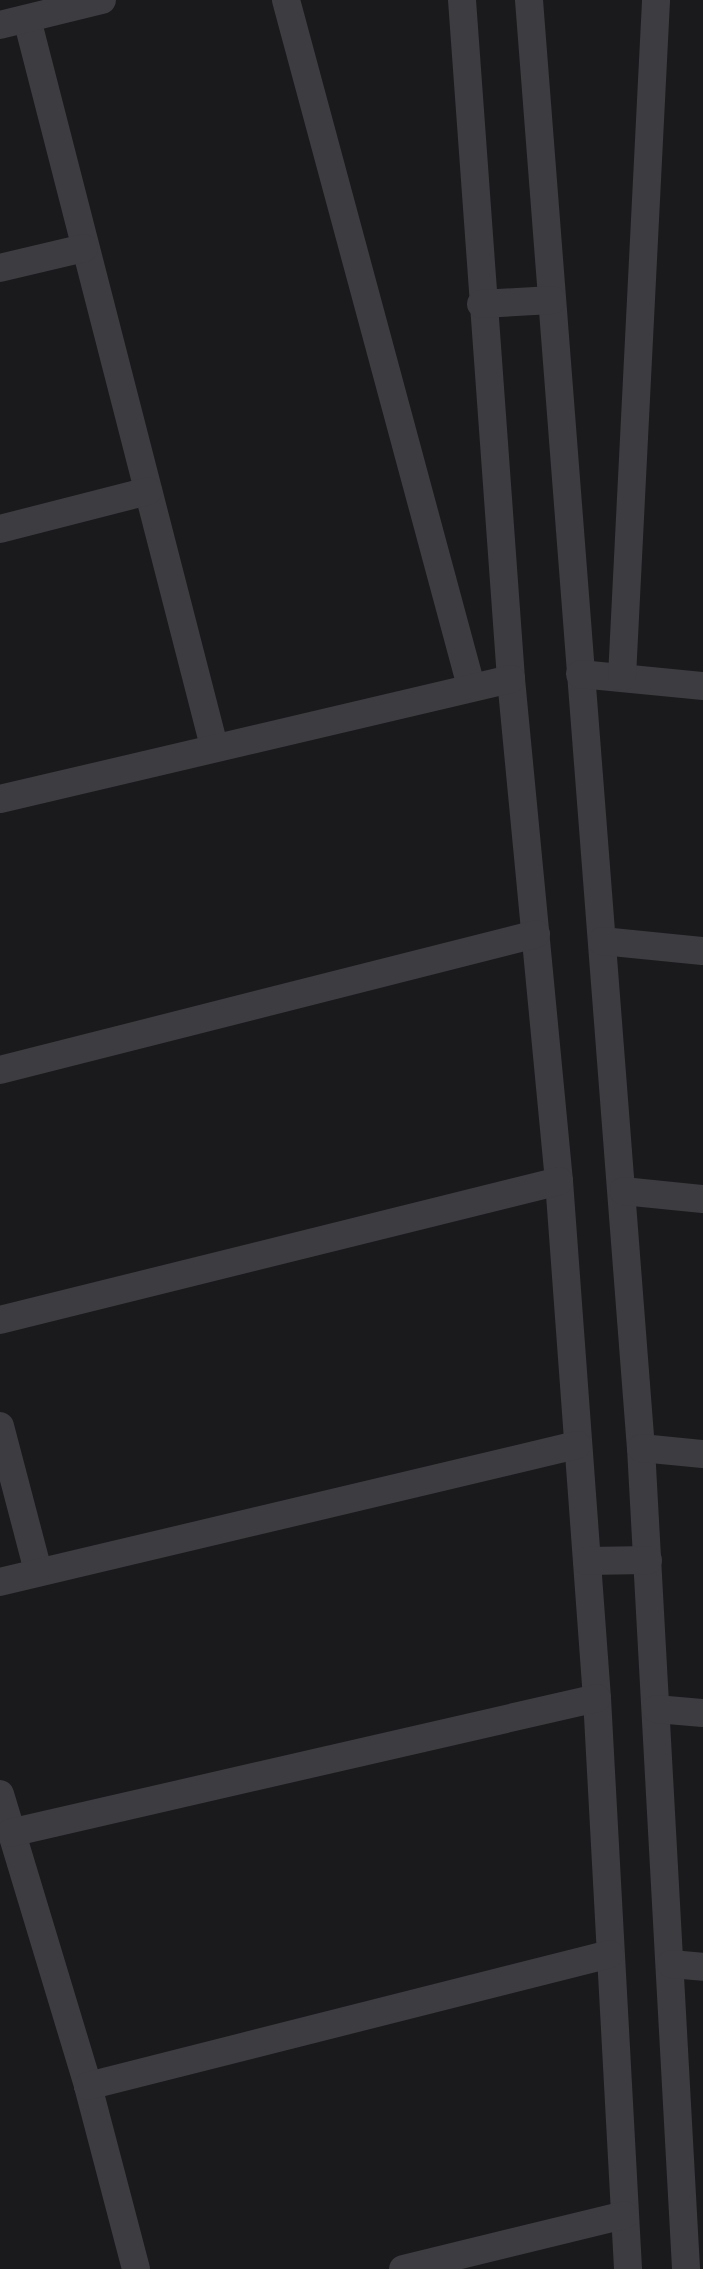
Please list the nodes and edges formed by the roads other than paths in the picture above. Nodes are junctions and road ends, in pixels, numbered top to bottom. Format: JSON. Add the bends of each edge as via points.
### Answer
{"nodes":[{"id":1,"x":102,"y":0,"type":"edge"},
{"id":2,"x":286,"y":0,"type":"edge"},
{"id":3,"x":462,"y":0,"type":"edge"},
{"id":4,"x":529,"y":0,"type":"edge"},
{"id":5,"x":656,"y":0,"type":"edge"},
{"id":6,"x":14,"y":22,"type":"edge"},
{"id":7,"x":84,"y":248,"type":"junction"},
{"id":8,"x":0,"y":268,"type":"edge"},
{"id":9,"x":552,"y":300,"type":"junction"},
{"id":10,"x":481,"y":304,"type":"junction"},
{"id":11,"x":148,"y":491,"type":"junction"},
{"id":12,"x":0,"y":529,"type":"edge"},
{"id":13,"x":580,"y":674,"type":"junction"},
{"id":14,"x":622,"y":677,"type":"junction"},
{"id":15,"x":511,"y":679,"type":"junction"},
{"id":16,"x":471,"y":686,"type":"junction"},
{"id":17,"x":703,"y":686,"type":"edge"},
{"id":18,"x":214,"y":746,"type":"junction"},
{"id":19,"x":0,"y":799,"type":"edge"},
{"id":20,"x":536,"y":934,"type":"junction"},
{"id":21,"x":602,"y":941,"type":"junction"},
{"id":22,"x":703,"y":951,"type":"edge"},
{"id":23,"x":0,"y":1070,"type":"edge"},
{"id":24,"x":559,"y":1181,"type":"junction"},
{"id":25,"x":623,"y":1191,"type":"junction"},
{"id":26,"x":703,"y":1199,"type":"edge"},
{"id":27,"x":0,"y":1320,"type":"edge"},
{"id":28,"x":0,"y":1426,"type":"edge"},
{"id":29,"x":577,"y":1445,"type":"junction"},
{"id":30,"x":641,"y":1448,"type":"junction"},
{"id":31,"x":703,"y":1454,"type":"edge"},
{"id":32,"x":648,"y":1560,"type":"junction"},
{"id":33,"x":587,"y":1561,"type":"junction"},
{"id":34,"x":38,"y":1571,"type":"junction"},
{"id":35,"x":0,"y":1582,"type":"edge"},
{"id":36,"x":597,"y":1698,"type":"junction"},
{"id":37,"x":656,"y":1709,"type":"junction"},
{"id":38,"x":703,"y":1713,"type":"edge"},
{"id":39,"x":0,"y":1794,"type":"edge"},
{"id":40,"x":10,"y":1833,"type":"junction"},
{"id":41,"x":610,"y":1954,"type":"junction"},
{"id":42,"x":671,"y":1964,"type":"junction"},
{"id":43,"x":703,"y":1967,"type":"edge"},
{"id":44,"x":88,"y":2086,"type":"junction"},
{"id":45,"x":624,"y":2215,"type":"junction"},
{"id":46,"x":693,"y":2222,"type":"edge"},
{"id":47,"x":136,"y":2269,"type":"edge"},
{"id":48,"x":403,"y":2269,"type":"edge"},
{"id":49,"x":628,"y":2269,"type":"edge"},
{"id":50,"x":686,"y":2269,"type":"edge"}],
"edges":[{"from":1,"to":6,"type":"street"},
{"from":2,"to":16,"type":"street"},
{"from":3,"to":10,"type":"street"},
{"from":4,"to":9,"type":"street"},
{"from":5,"to":14,"type":"street"},
{"from":6,"to":7,"type":"street"},
{"from":7,"to":8,"type":"street"},
{"from":7,"to":11,"type":"street"},
{"from":9,"to":10,"type":"street"},
{"from":9,"to":13,"type":"street"},
{"from":10,"to":15,"type":"street"},
{"from":11,"to":12,"type":"street"},
{"from":11,"to":18,"type":"street"},
{"from":13,"to":14,"type":"street"},
{"from":13,"to":21,"type":"street"},
{"from":14,"to":17,"type":"street"},
{"from":15,"to":16,"type":"street"},
{"from":15,"to":20,"type":"street"},
{"from":16,"to":18,"type":"street"},
{"from":18,"to":19,"type":"street"},
{"from":20,"to":23,"type":"street"},
{"from":20,"to":24,"type":"street"},
{"from":21,"to":22,"type":"street"},
{"from":21,"to":25,"type":"street"},
{"from":24,"to":27,"type":"street"},
{"from":24,"to":29,"type":"street"},
{"from":25,"to":26,"type":"street"},
{"from":25,"to":30,"type":"street"},
{"from":28,"to":34,"type":"street"},
{"from":29,"to":33,"type":"street"},
{"from":29,"to":34,"type":"street"},
{"from":30,"to":31,"type":"street"},
{"from":30,"to":32,"type":"street"},
{"from":32,"to":33,"type":"street"},
{"from":32,"to":37,"type":"street"},
{"from":33,"to":36,"type":"street"},
{"from":34,"to":35,"type":"street"},
{"from":36,"to":40,"type":"street"},
{"from":36,"to":41,"type":"street"},
{"from":37,"to":38,"type":"street"},
{"from":37,"to":42,"type":"street"},
{"from":39,"to":40,"type":"street"},
{"from":40,"to":44,"type":"street"},
{"from":41,"to":44,"type":"street"},
{"from":41,"to":45,"type":"street"},
{"from":42,"to":43,"type":"street"},
{"from":42,"to":46,"type":"street"},
{"from":44,"to":47,"type":"street"},
{"from":45,"to":48,"type":"street"},
{"from":45,"to":49,"type":"street"},
{"from":46,"to":50,"type":"street"}]}
